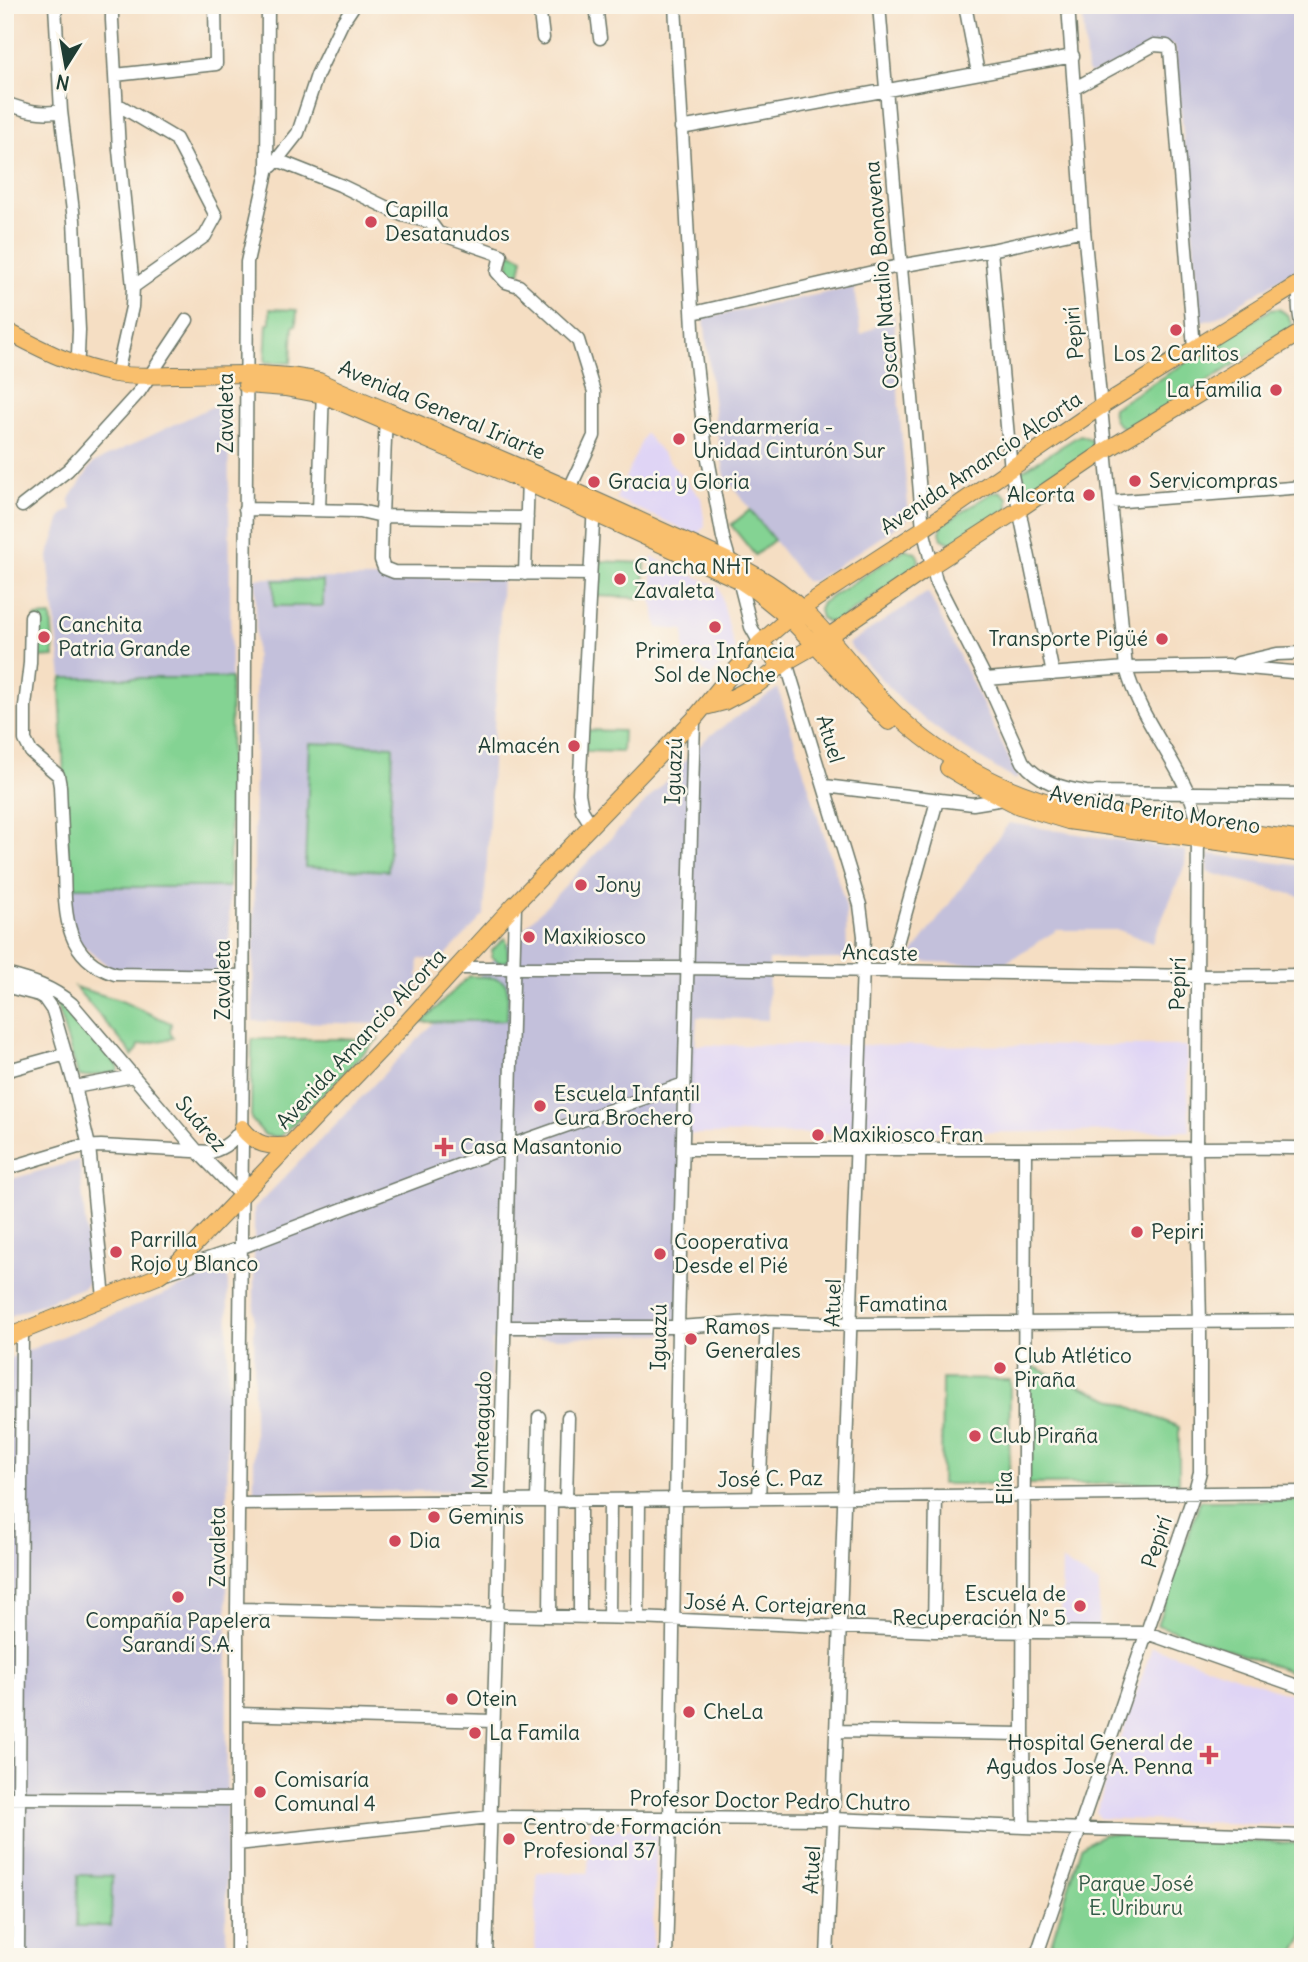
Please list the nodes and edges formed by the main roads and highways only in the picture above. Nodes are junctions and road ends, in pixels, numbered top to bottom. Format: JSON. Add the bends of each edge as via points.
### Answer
{"nodes":[{"id":1,"x":1303,"y":282,"type":"edge"},
{"id":2,"x":5,"y":330,"type":"edge"},
{"id":3,"x":1303,"y":332,"type":"edge"},
{"id":4,"x":38,"y":348,"type":"junction"},
{"id":5,"x":150,"y":379,"type":"junction"},
{"id":6,"x":528,"y":476,"type":"junction"},
{"id":7,"x":594,"y":506,"type":"junction"},
{"id":8,"x":795,"y":614,"type":"junction"},
{"id":9,"x":822,"y":641,"type":"junction"},
{"id":10,"x":760,"y":643,"type":"junction"},
{"id":11,"x":786,"y":662,"type":"junction"},
{"id":12,"x":700,"y":713,"type":"junction"},
{"id":13,"x":1198,"y":833,"type":"junction"},
{"id":14,"x":1303,"y":840,"type":"edge"},
{"id":15,"x":1303,"y":854,"type":"edge"},
{"id":16,"x":242,"y":1128,"type":"road end"},
{"id":17,"x":290,"y":1145,"type":"junction"},
{"id":18,"x":5,"y":1338,"type":"edge"}],
"edges":[{"from":1,"to":8,"type":"main road","name":"Avenida Amancio Alcorta","via":[[1100,407]]},
{"from":2,"to":4,"type":"main road","name":"Avenida General Iriarte"},
{"from":3,"to":9,"type":"main road","name":"Avenida Amancio Alcorta","via":[[1105,451]]},
{"from":4,"to":5,"type":"main road","name":"Avenida General Iriarte","via":[[76,364]]},
{"from":4,"to":5,"type":"main road","name":"Avenida General Iriarte","via":[[80,374],[114,380]]},
{"from":5,"to":6,"type":"main road","name":"Avenida General Iriarte","via":[[300,377]]},
{"from":6,"to":7,"type":"main road","name":"Avenida General Iriarte"},
{"from":6,"to":7,"type":"main road","name":"Avenida General Iriarte","via":[[570,488]]},
{"from":7,"to":8,"type":"main road","name":"Avenida General Iriarte"},
{"from":7,"to":8,"type":"main road","name":"Avenida General Iriarte","via":[[730,562],[767,582]]},
{"from":8,"to":9,"type":"main road","name":"Avenida Perito Moreno"},
{"from":8,"to":10,"type":"main road","name":"Avenida Amancio Alcorta"},
{"from":9,"to":11,"type":"main road","name":"Avenida Amancio Alcorta"},
{"from":9,"to":13,"type":"main road","name":"Avenida Perito Moreno","via":[[880,713],[913,743],[970,781],[1044,802]]},
{"from":10,"to":11,"type":"main road","via":[[774,658]]},
{"from":10,"to":12,"type":"main road","name":"Avenida Amancio Alcorta"},
{"from":11,"to":12,"type":"main road","name":"Avenida Amancio Alcorta","via":[[758,684]]},
{"from":12,"to":17,"type":"main road","name":"Avenida Amancio Alcorta"},
{"from":13,"to":14,"type":"main road","name":"Avenida Perito Moreno"},
{"from":13,"to":15,"type":"main road","name":"Avenida Perito Moreno"},
{"from":16,"to":17,"type":"main road","via":[[258,1143]]},
{"from":17,"to":18,"type":"main road","name":"Avenida Amancio Alcorta","via":[[178,1262],[156,1277]]}]}
